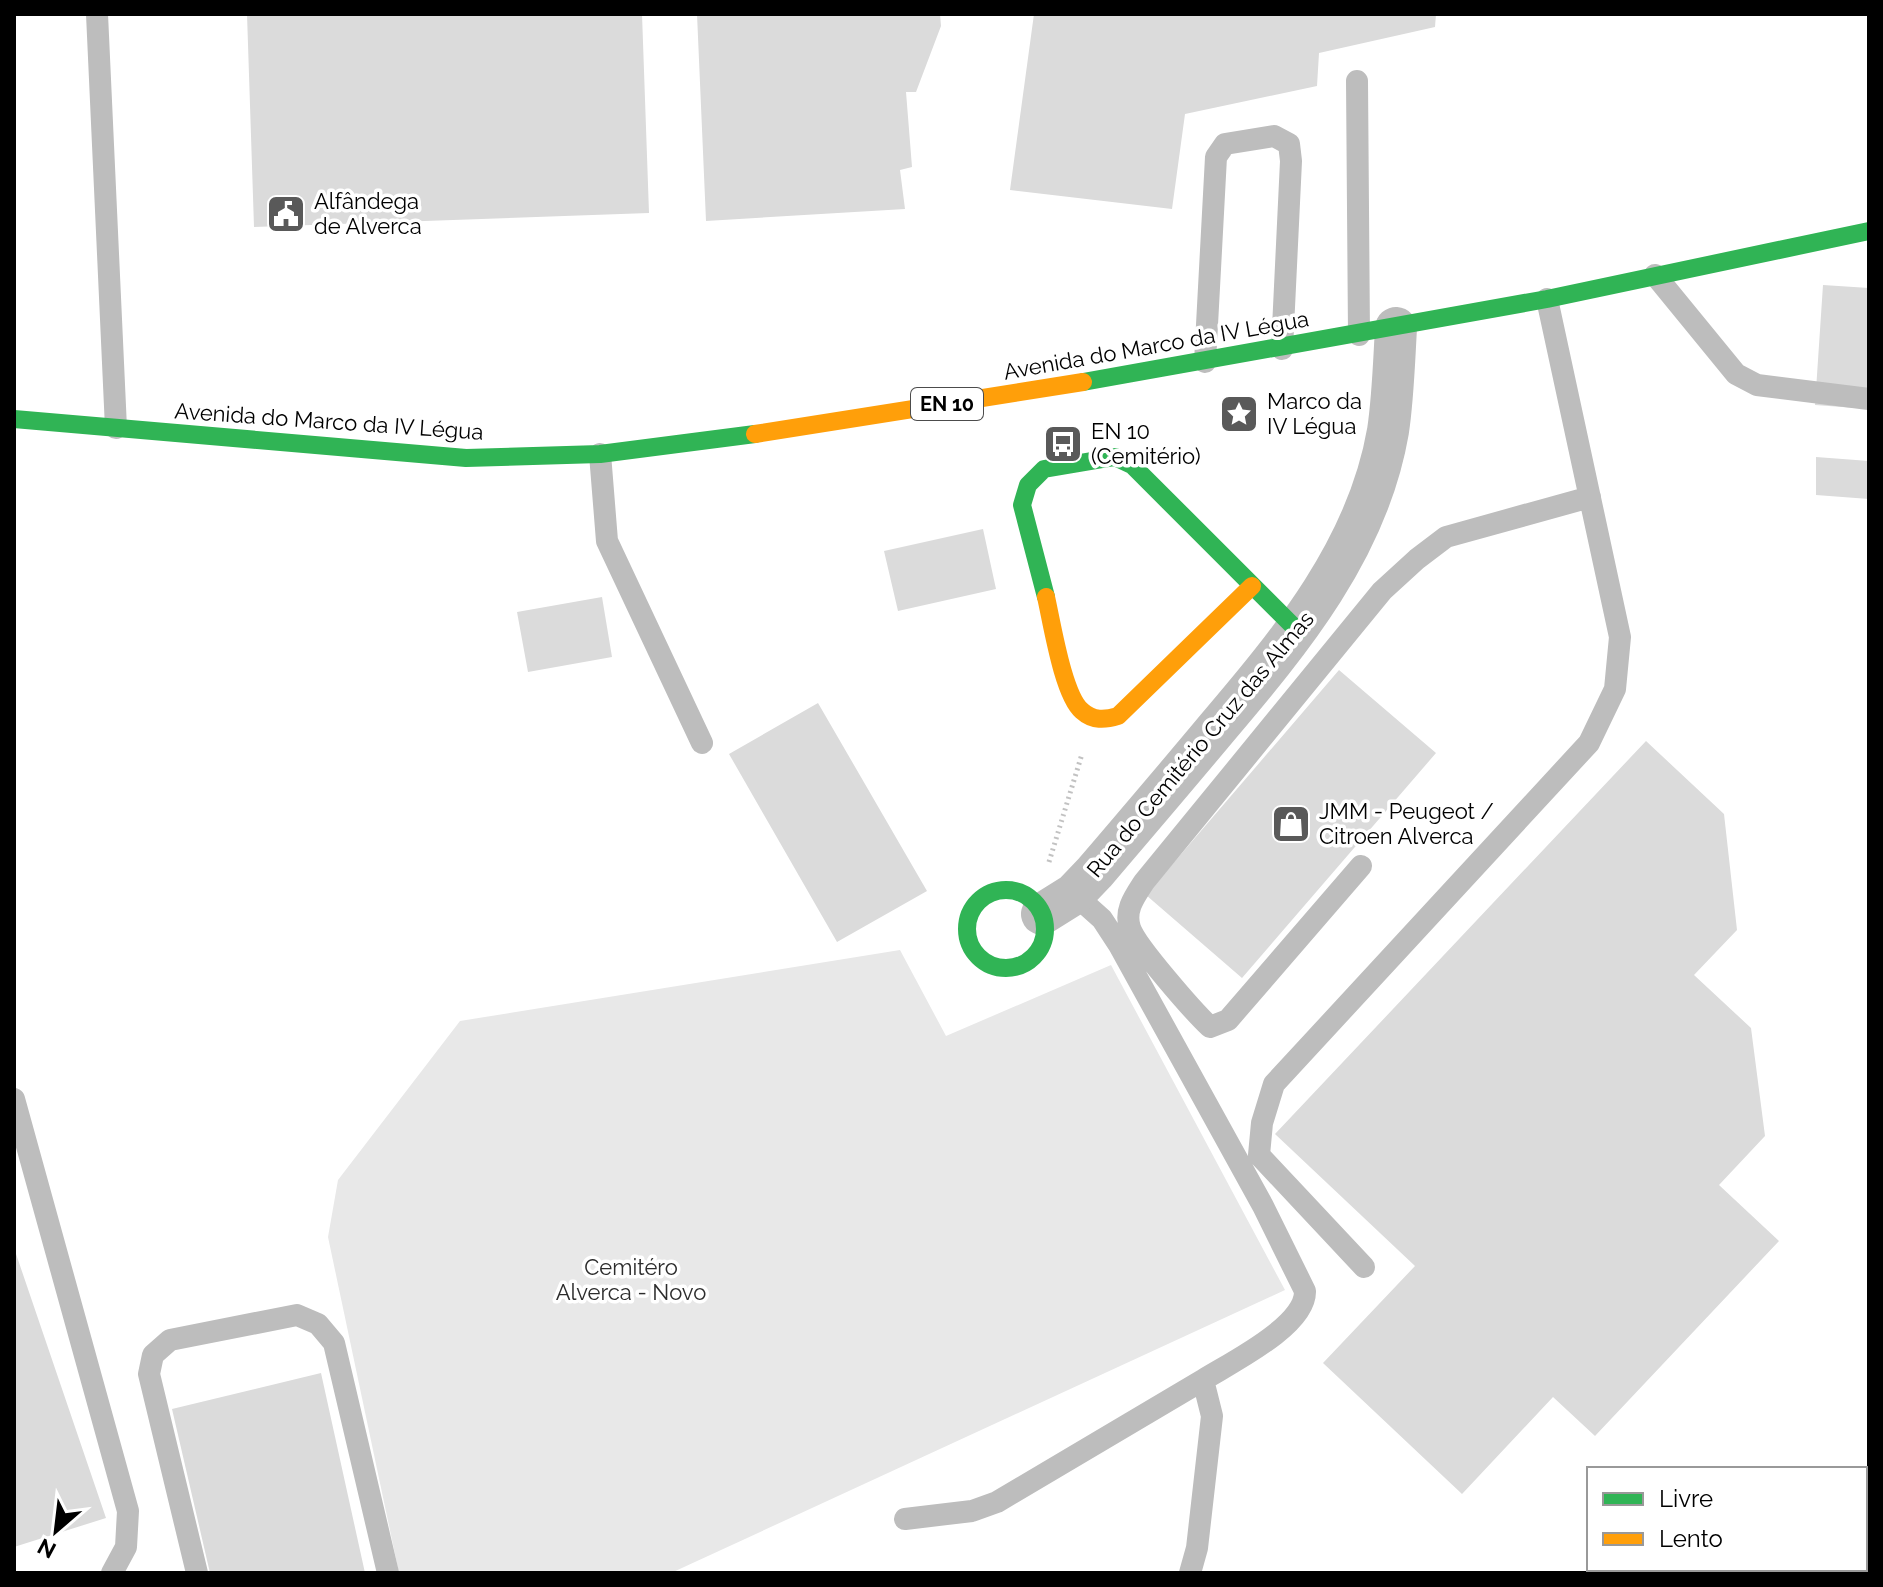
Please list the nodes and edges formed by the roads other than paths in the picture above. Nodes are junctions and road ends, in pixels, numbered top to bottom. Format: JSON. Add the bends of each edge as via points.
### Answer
{"nodes":[{"id":1,"x":97,"y":14,"type":"edge"},
{"id":2,"x":1357,"y":81,"type":"dead end"},
{"id":3,"x":1869,"y":231,"type":"edge"},
{"id":4,"x":1655,"y":275,"type":"junction"},
{"id":5,"x":1547,"y":299,"type":"junction"},
{"id":6,"x":1378,"y":331,"type":"junction"},
{"id":7,"x":1282,"y":349,"type":"junction"},
{"id":8,"x":1205,"y":362,"type":"junction"},
{"id":9,"x":1869,"y":399,"type":"edge"},
{"id":10,"x":14,"y":419,"type":"edge"},
{"id":11,"x":116,"y":428,"type":"junction"},
{"id":12,"x":600,"y":454,"type":"junction"},
{"id":13,"x":1590,"y":497,"type":"junction"},
{"id":14,"x":1252,"y":586,"type":"junction"},
{"id":15,"x":1298,"y":631,"type":"junction"},
{"id":16,"x":702,"y":743,"type":"dead end"},
{"id":17,"x":1361,"y":866,"type":"dead end"},
{"id":18,"x":1058,"y":904,"type":"junction"},
{"id":19,"x":14,"y":1099,"type":"edge"},
{"id":20,"x":1364,"y":1267,"type":"dead end"},
{"id":21,"x":1203,"y":1380,"type":"junction"},
{"id":22,"x":905,"y":1519,"type":"dead end"},
{"id":23,"x":112,"y":1573,"type":"edge"},
{"id":24,"x":197,"y":1573,"type":"edge"},
{"id":25,"x":388,"y":1573,"type":"edge"},
{"id":26,"x":1190,"y":1573,"type":"edge"}],
"edges":[{"from":1,"to":11,"type":"lane"},
{"from":2,"to":6,"type":"lane"},
{"from":3,"to":4,"type":"main road","name":"Avenida do Marco da IV Légua","number":"EN 10"},
{"from":4,"to":5,"type":"main road","name":"Avenida do Marco da IV Légua","number":"EN 10"},
{"from":4,"to":9,"type":"lane","via":[[1736,374],[1757,385]]},
{"from":5,"to":6,"type":"main road","name":"Avenida do Marco da IV Légua","number":"EN 10"},
{"from":5,"to":13,"type":"lane"},
{"from":6,"to":7,"type":"main road","name":"Avenida do Marco da IV Légua","number":"EN 10"},
{"from":6,"to":15,"type":"street","name":"Rua do Cemitério Cruz das Almas","via":[[1388,431],[1379,466],[1342,558]]},
{"from":7,"to":8,"type":"main road","name":"Avenida do Marco da IV Légua","number":"EN 10"},
{"from":7,"to":8,"type":"lane","via":[[1291,161],[1289,144],[1274,136],[1225,144],[1216,157]]},
{"from":8,"to":12,"type":"main road","name":"Avenida do Marco da IV Légua","number":"EN 10","via":[[804,428]]},
{"from":10,"to":11,"type":"main road","name":"Avenida do Marco da IV Légua","number":"EN 10"},
{"from":11,"to":12,"type":"main road","name":"Avenida do Marco da IV Légua","number":"EN 10","via":[[466,458]]},
{"from":12,"to":16,"type":"lane","via":[[607,541]]},
{"from":13,"to":17,"type":"lane","via":[[1446,537],[1382,591],[1144,882],[1129,907],[1130,929],[1210,1027],[1228,1020]]},
{"from":13,"to":20,"type":"lane","via":[[1620,637],[1615,689],[1589,743],[1274,1084],[1262,1123],[1259,1155]]},
{"from":14,"to":14,"type":"main road","via":[[1124,460],[1044,469],[1033,477],[1022,505],[1072,699],[1077,709],[1094,719],[1118,716]]},
{"from":14,"to":15,"type":"main road"},
{"from":15,"to":18,"type":"street","name":"Rua do Cemitério Cruz das Almas"},
{"from":18,"to":18,"type":"main road","via":[[1001,890],[989,894],[968,923],[971,947],[991,965],[1017,967],[1039,952]]},
{"from":18,"to":21,"type":"lane","via":[[1102,919],[1119,945],[1305,1291],[1301,1309],[1285,1326]]},
{"from":19,"to":23,"type":"lane","via":[[128,1511],[126,1547]]},
{"from":21,"to":22,"type":"lane","via":[[997,1502],[972,1511]]},
{"from":21,"to":26,"type":"lane","via":[[1212,1416]]},
{"from":24,"to":25,"type":"lane","via":[[149,1374],[153,1355],[170,1340],[297,1315],[318,1324],[334,1343]]}]}
